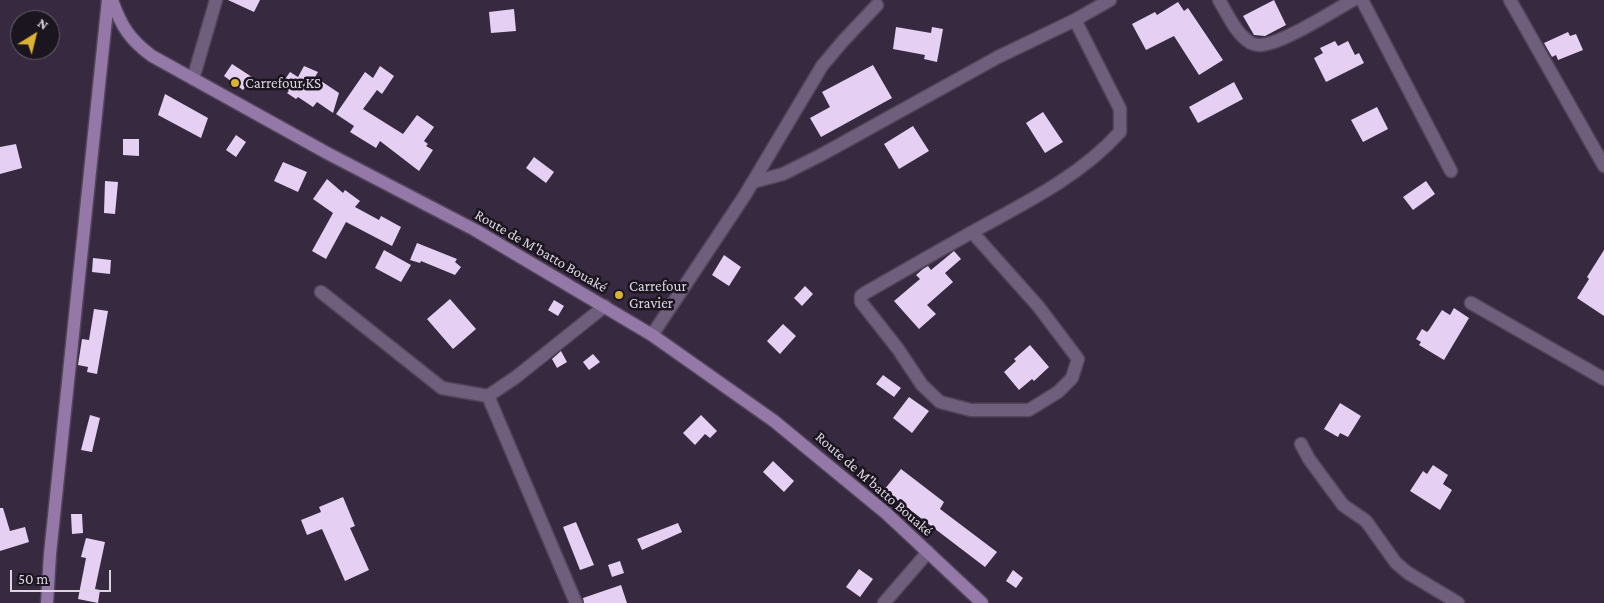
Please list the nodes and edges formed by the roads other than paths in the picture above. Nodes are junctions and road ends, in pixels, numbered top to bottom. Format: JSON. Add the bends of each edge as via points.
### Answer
{"nodes":[{"id":1,"x":108,"y":0,"type":"edge"},
{"id":2,"x":112,"y":0,"type":"edge"},
{"id":3,"x":216,"y":0,"type":"edge"},
{"id":4,"x":1110,"y":0,"type":"edge"},
{"id":5,"x":1219,"y":0,"type":"edge"},
{"id":6,"x":1353,"y":0,"type":"edge"},
{"id":7,"x":1362,"y":0,"type":"edge"},
{"id":8,"x":1510,"y":0,"type":"edge"},
{"id":9,"x":877,"y":5,"type":"dead end"},
{"id":10,"x":1075,"y":20,"type":"junction"},
{"id":11,"x":193,"y":79,"type":"junction"},
{"id":12,"x":1604,"y":166,"type":"edge"},
{"id":13,"x":1451,"y":170,"type":"dead end"},
{"id":14,"x":753,"y":182,"type":"junction"},
{"id":15,"x":972,"y":232,"type":"junction"},
{"id":16,"x":321,"y":292,"type":"dead end"},
{"id":17,"x":1471,"y":303,"type":"dead end"},
{"id":18,"x":605,"y":306,"type":"junction"},
{"id":19,"x":652,"y":335,"type":"junction"},
{"id":20,"x":1604,"y":379,"type":"edge"},
{"id":21,"x":488,"y":396,"type":"junction"},
{"id":22,"x":1301,"y":444,"type":"dead end"},
{"id":23,"x":928,"y":552,"type":"junction"},
{"id":24,"x":887,"y":602,"type":"edge"},
{"id":25,"x":47,"y":603,"type":"edge"},
{"id":26,"x":576,"y":603,"type":"edge"},
{"id":27,"x":982,"y":603,"type":"edge"},
{"id":28,"x":1458,"y":603,"type":"edge"}],
"edges":[{"from":1,"to":25,"type":"street"},
{"from":2,"to":11,"type":"street","name":"Route de M'batto Bouaké","via":[[117,15],[136,45]]},
{"from":3,"to":11,"type":"street"},
{"from":4,"to":10,"type":"street"},
{"from":5,"to":6,"type":"street","via":[[1241,35],[1258,45],[1283,38]]},
{"from":7,"to":13,"type":"street"},
{"from":8,"to":12,"type":"street"},
{"from":9,"to":14,"type":"street","via":[[822,66]]},
{"from":10,"to":14,"type":"street","via":[[998,58],[821,155],[783,174]]},
{"from":10,"to":15,"type":"street","via":[[1120,109],[1120,132],[1104,149],[1052,188]]},
{"from":11,"to":18,"type":"street","name":"Route de M'batto Bouaké","via":[[475,230]]},
{"from":14,"to":19,"type":"street"},
{"from":15,"to":15,"type":"street","via":[[1038,306],[1078,359],[1072,378],[1058,392],[1030,410],[971,410],[940,402],[922,385],[861,302],[865,292]]},
{"from":16,"to":21,"type":"street","via":[[442,388]]},
{"from":17,"to":20,"type":"street"},
{"from":18,"to":19,"type":"street","name":"Route de M'batto Bouaké"},
{"from":18,"to":21,"type":"street"},
{"from":19,"to":23,"type":"street","name":"Route de M'batto Bouaké","via":[[774,421]]},
{"from":21,"to":26,"type":"street"},
{"from":22,"to":28,"type":"street","via":[[1343,505],[1366,521],[1396,563]]},
{"from":23,"to":24,"type":"street"},
{"from":23,"to":27,"type":"street","name":"Route de M'batto Bouaké"}]}
